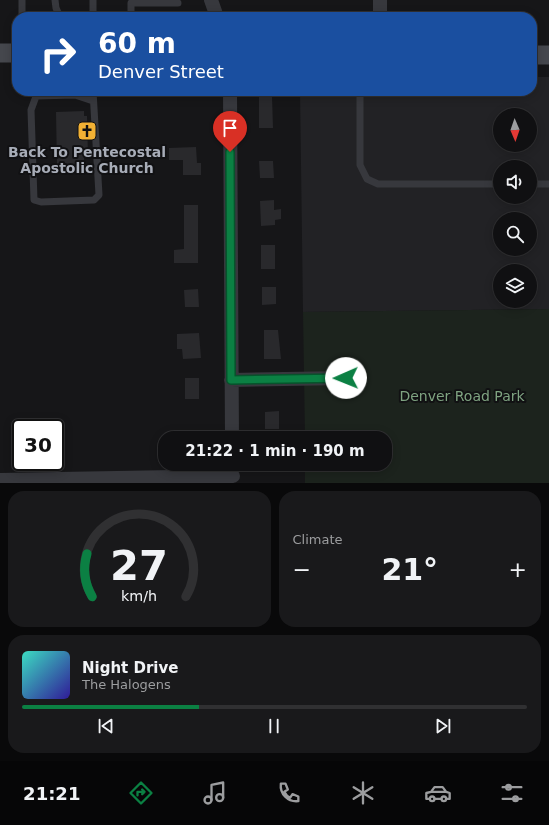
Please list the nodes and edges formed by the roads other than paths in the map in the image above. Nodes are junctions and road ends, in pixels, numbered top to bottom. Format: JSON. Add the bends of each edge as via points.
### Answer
{"nodes":[{"id":1,"x":22,"y":0,"type":"edge"},
{"id":2,"x":55,"y":0,"type":"edge"},
{"id":3,"x":93,"y":0,"type":"edge"},
{"id":4,"x":211,"y":0,"type":"edge"},
{"id":5,"x":380,"y":0,"type":"edge"},
{"id":6,"x":178,"y":3,"type":"dead end"},
{"id":7,"x":22,"y":12,"type":"edge"},
{"id":8,"x":58,"y":12,"type":"edge"},
{"id":9,"x":93,"y":12,"type":"edge"},
{"id":10,"x":131,"y":12,"type":"edge"},
{"id":11,"x":215,"y":12,"type":"edge"},
{"id":12,"x":380,"y":12,"type":"edge"},
{"id":13,"x":0,"y":53,"type":"edge"},
{"id":14,"x":12,"y":53,"type":"edge"},
{"id":15,"x":537,"y":55,"type":"edge"},
{"id":16,"x":549,"y":55,"type":"edge"},
{"id":17,"x":36,"y":96,"type":"edge"},
{"id":18,"x":78,"y":96,"type":"edge"},
{"id":19,"x":94,"y":96,"type":"edge"},
{"id":20,"x":230,"y":96,"type":"edge"},
{"id":21,"x":360,"y":96,"type":"edge"},
{"id":22,"x":94,"y":101,"type":"junction"},
{"id":23,"x":493,"y":184,"type":"edge"},
{"id":24,"x":537,"y":184,"type":"edge"},
{"id":25,"x":549,"y":184,"type":"edge"},
{"id":26,"x":346,"y":378,"type":"dead end"},
{"id":27,"x":231,"y":380,"type":"junction"},
{"id":28,"x":232,"y":431,"type":"edge"},
{"id":29,"x":233,"y":474,"type":"edge"},
{"id":30,"x":0,"y":480,"type":"edge"}],
"edges":[{"from":1,"to":7,"type":"lane"},
{"from":2,"to":8,"type":"lane"},
{"from":3,"to":9,"type":"lane"},
{"from":4,"to":11,"type":"street"},
{"from":5,"to":12,"type":"street"},
{"from":6,"to":10,"type":"lane","via":[[131,3]]},
{"from":13,"to":14,"type":"main road"},
{"from":15,"to":16,"type":"main road"},
{"from":17,"to":22,"type":"lane","via":[[31,110],[34,200],[41,202],[94,200],[99,194]]},
{"from":18,"to":22,"type":"lane"},
{"from":19,"to":22,"type":"lane"},
{"from":20,"to":27,"type":"street"},
{"from":21,"to":23,"type":"lane","via":[[360,165],[367,179],[378,184]]},
{"from":24,"to":25,"type":"lane"},
{"from":26,"to":27,"type":"street"},
{"from":27,"to":28,"type":"street"},
{"from":29,"to":30,"type":"street"}]}
